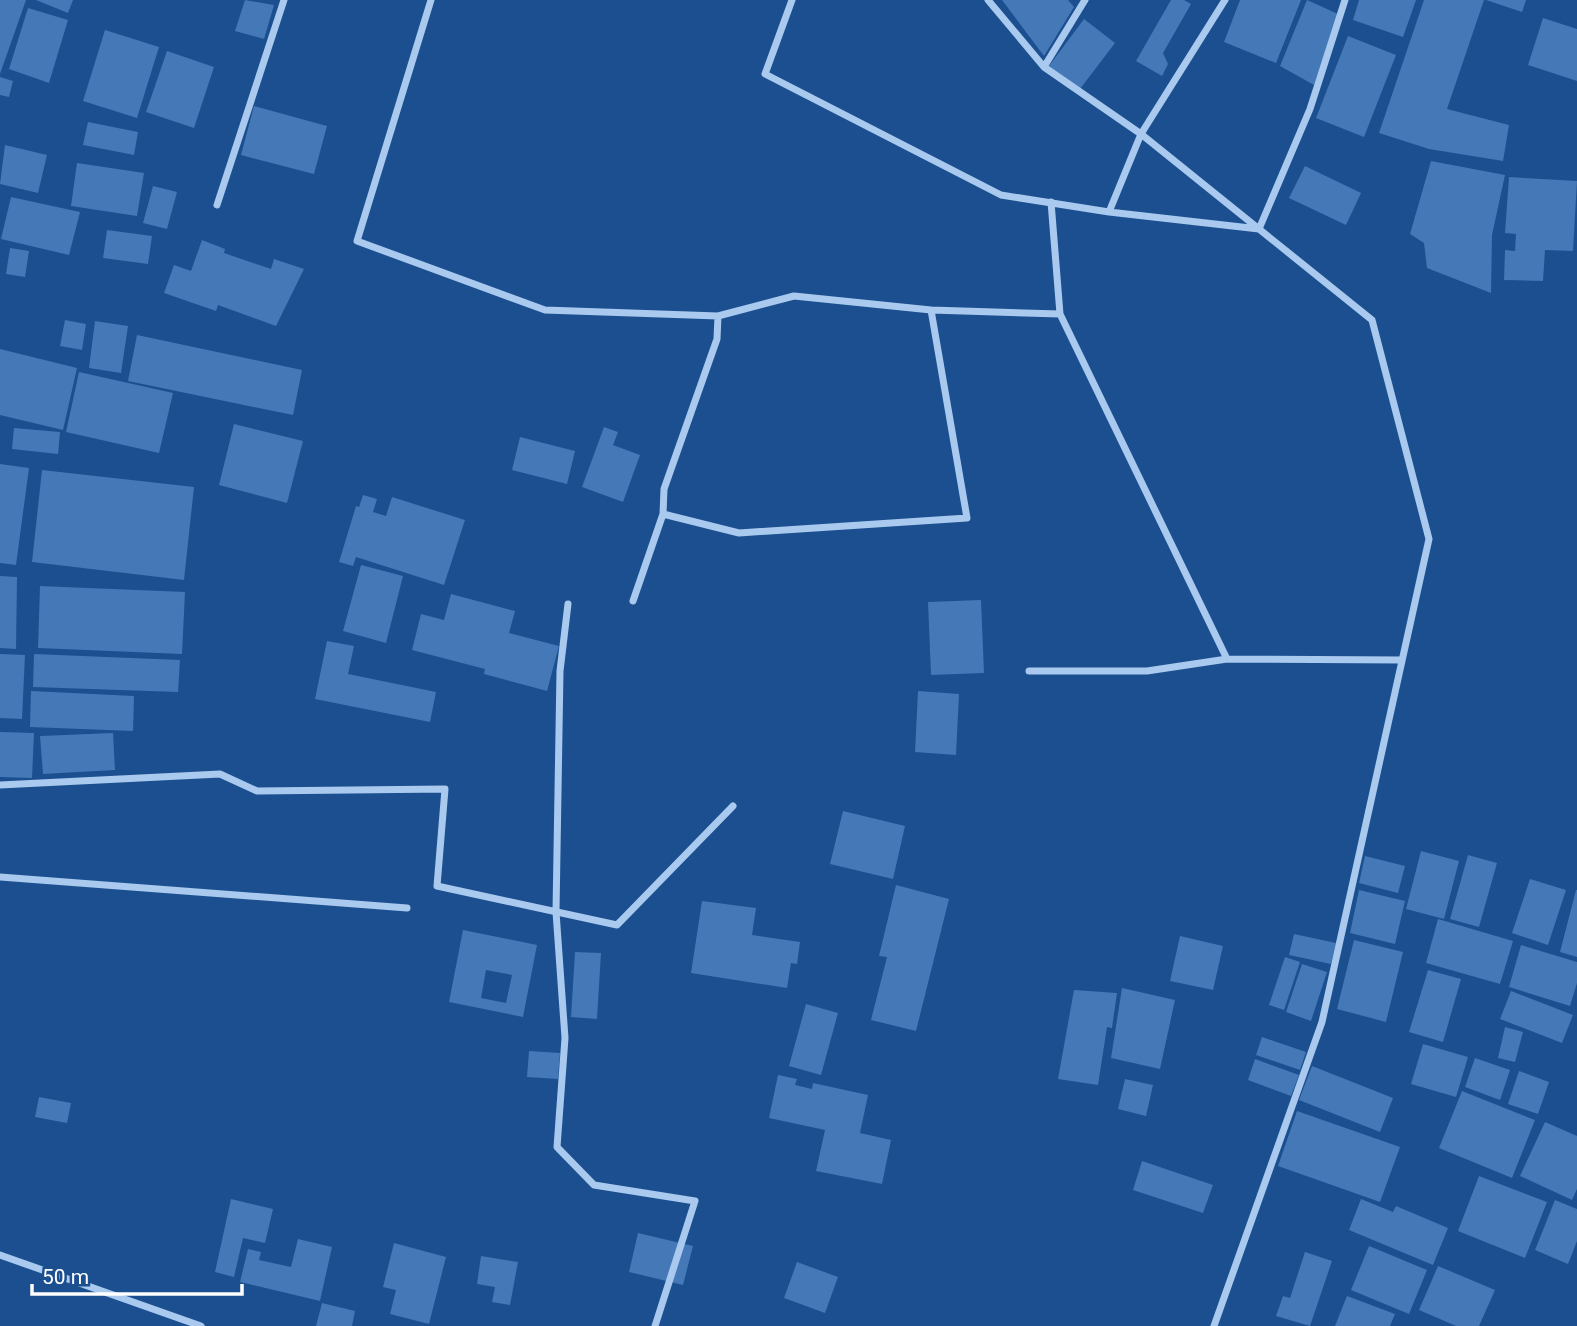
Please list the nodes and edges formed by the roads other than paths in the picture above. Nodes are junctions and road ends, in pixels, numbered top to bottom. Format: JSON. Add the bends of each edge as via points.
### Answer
{"nodes":[{"id":1,"x":284,"y":0,"type":"edge"},
{"id":2,"x":431,"y":0,"type":"edge"},
{"id":3,"x":792,"y":0,"type":"edge"},
{"id":4,"x":988,"y":0,"type":"edge"},
{"id":5,"x":1084,"y":0,"type":"edge"},
{"id":6,"x":1226,"y":0,"type":"edge"},
{"id":7,"x":1345,"y":0,"type":"edge"},
{"id":8,"x":1044,"y":67,"type":"junction"},
{"id":9,"x":1141,"y":134,"type":"junction"},
{"id":10,"x":1051,"y":202,"type":"junction"},
{"id":11,"x":217,"y":205,"type":"dead end"},
{"id":12,"x":1110,"y":212,"type":"junction"},
{"id":13,"x":1259,"y":229,"type":"junction"},
{"id":14,"x":931,"y":310,"type":"junction"},
{"id":15,"x":1060,"y":314,"type":"junction"},
{"id":16,"x":718,"y":316,"type":"junction"},
{"id":17,"x":663,"y":514,"type":"junction"},
{"id":18,"x":633,"y":601,"type":"dead end"},
{"id":19,"x":568,"y":604,"type":"dead end"},
{"id":20,"x":1227,"y":659,"type":"junction"},
{"id":21,"x":1402,"y":660,"type":"junction"},
{"id":22,"x":1029,"y":671,"type":"dead end"},
{"id":23,"x":0,"y":785,"type":"edge"},
{"id":24,"x":733,"y":806,"type":"dead end"},
{"id":25,"x":0,"y":877,"type":"edge"},
{"id":26,"x":407,"y":908,"type":"dead end"},
{"id":27,"x":556,"y":912,"type":"junction"},
{"id":28,"x":0,"y":1255,"type":"edge"},
{"id":29,"x":201,"y":1326,"type":"edge"},
{"id":30,"x":654,"y":1326,"type":"edge"},
{"id":31,"x":1213,"y":1326,"type":"edge"}],
"edges":[{"from":1,"to":11,"type":"street"},
{"from":2,"to":16,"type":"street","via":[[357,241],[545,310]]},
{"from":3,"to":10,"type":"street","via":[[765,74],[1001,195]]},
{"from":4,"to":8,"type":"street"},
{"from":5,"to":8,"type":"street"},
{"from":6,"to":9,"type":"street"},
{"from":7,"to":13,"type":"street","via":[[1310,109]]},
{"from":8,"to":9,"type":"street"},
{"from":9,"to":12,"type":"street"},
{"from":9,"to":13,"type":"street"},
{"from":10,"to":12,"type":"street"},
{"from":10,"to":15,"type":"street"},
{"from":12,"to":13,"type":"street"},
{"from":13,"to":21,"type":"street","via":[[1373,320],[1429,539]]},
{"from":14,"to":15,"type":"street"},
{"from":14,"to":16,"type":"street","via":[[794,296]]},
{"from":14,"to":17,"type":"street","via":[[967,518],[738,533]]},
{"from":15,"to":20,"type":"street"},
{"from":16,"to":17,"type":"street","via":[[717,339],[664,489]]},
{"from":17,"to":18,"type":"street"},
{"from":19,"to":27,"type":"street","via":[[560,671]]},
{"from":20,"to":21,"type":"street"},
{"from":20,"to":22,"type":"street","via":[[1147,671]]},
{"from":21,"to":31,"type":"street","via":[[1322,1022]]},
{"from":23,"to":27,"type":"street","via":[[220,774],[257,791],[445,789],[437,886]]},
{"from":24,"to":27,"type":"street","via":[[617,925]]},
{"from":25,"to":26,"type":"street"},
{"from":27,"to":30,"type":"street","via":[[565,1038],[557,1147],[594,1185],[695,1201]]},
{"from":28,"to":29,"type":"street"}]}
